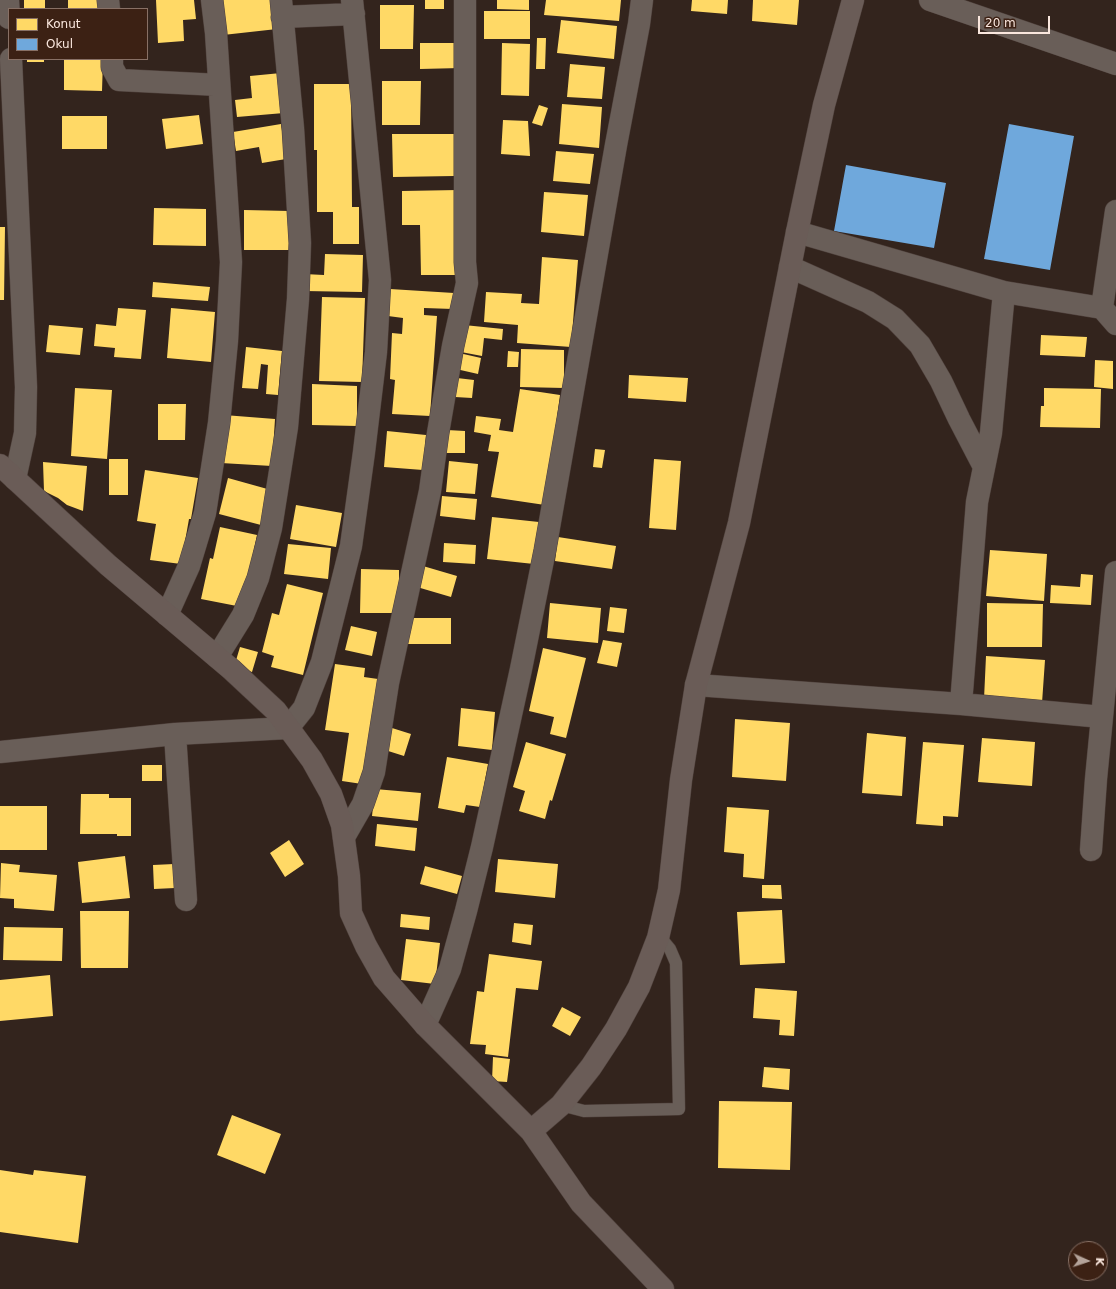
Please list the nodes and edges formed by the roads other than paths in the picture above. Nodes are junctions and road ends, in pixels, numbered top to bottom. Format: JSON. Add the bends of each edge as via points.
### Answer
{"nodes":[{"id":1,"x":212,"y":0,"type":"edge"},
{"id":2,"x":465,"y":0,"type":"edge"},
{"id":3,"x":642,"y":0,"type":"edge"},
{"id":4,"x":853,"y":0,"type":"edge"},
{"id":5,"x":930,"y":0,"type":"edge"},
{"id":6,"x":353,"y":7,"type":"edge"},
{"id":7,"x":281,"y":9,"type":"edge"},
{"id":8,"x":11,"y":60,"type":"edge"},
{"id":9,"x":112,"y":60,"type":"edge"},
{"id":10,"x":1116,"y":64,"type":"edge"},
{"id":11,"x":219,"y":85,"type":"junction"},
{"id":12,"x":1116,"y":211,"type":"edge"},
{"id":13,"x":797,"y":232,"type":"junction"},
{"id":14,"x":790,"y":267,"type":"junction"},
{"id":15,"x":1004,"y":292,"type":"junction"},
{"id":16,"x":1102,"y":308,"type":"junction"},
{"id":17,"x":1116,"y":324,"type":"edge"},
{"id":18,"x":984,"y":467,"type":"junction"},
{"id":19,"x":7,"y":472,"type":"edge"},
{"id":20,"x":1116,"y":572,"type":"edge"},
{"id":21,"x":167,"y":615,"type":"junction"},
{"id":22,"x":217,"y":657,"type":"junction"},
{"id":23,"x":696,"y":685,"type":"junction"},
{"id":24,"x":961,"y":704,"type":"junction"},
{"id":25,"x":1102,"y":717,"type":"junction"},
{"id":26,"x":288,"y":728,"type":"junction"},
{"id":27,"x":175,"y":734,"type":"junction"},
{"id":28,"x":0,"y":752,"type":"edge"},
{"id":29,"x":344,"y":837,"type":"junction"},
{"id":30,"x":1092,"y":850,"type":"dead end"},
{"id":31,"x":186,"y":900,"type":"dead end"},
{"id":32,"x":658,"y":938,"type":"junction"},
{"id":33,"x":425,"y":1025,"type":"junction"},
{"id":34,"x":561,"y":1105,"type":"junction"},
{"id":35,"x":531,"y":1131,"type":"junction"},
{"id":36,"x":663,"y":1289,"type":"edge"}],
"edges":[{"from":1,"to":11,"type":"street"},
{"from":2,"to":29,"type":"street","via":[[467,283],[453,346],[430,491],[388,684],[374,772],[363,804]]},
{"from":3,"to":33,"type":"street","via":[[522,669],[466,911],[450,969]]},
{"from":4,"to":13,"type":"street","via":[[824,105]]},
{"from":5,"to":10,"type":"street"},
{"from":6,"to":7,"type":"street"},
{"from":6,"to":26,"type":"street","via":[[380,280],[376,352],[351,546],[322,662],[304,708]]},
{"from":7,"to":22,"type":"street","via":[[293,128],[300,243],[287,427],[271,528],[258,578],[243,614]]},
{"from":8,"to":19,"type":"street","via":[[26,387],[25,433]]},
{"from":9,"to":11,"type":"street","via":[[112,67],[119,80]]},
{"from":11,"to":21,"type":"street","via":[[231,262],[220,408],[205,513],[189,566]]},
{"from":12,"to":16,"type":"street"},
{"from":13,"to":14,"type":"street"},
{"from":13,"to":15,"type":"street"},
{"from":14,"to":18,"type":"street","via":[[868,302],[895,319],[920,345]]},
{"from":14,"to":23,"type":"street","via":[[739,523]]},
{"from":15,"to":16,"type":"street"},
{"from":15,"to":18,"type":"street","via":[[991,433]]},
{"from":16,"to":17,"type":"street"},
{"from":18,"to":24,"type":"street","via":[[977,502]]},
{"from":19,"to":21,"type":"street","via":[[108,565]]},
{"from":20,"to":25,"type":"street"},
{"from":21,"to":22,"type":"street"},
{"from":22,"to":26,"type":"street","via":[[276,711]]},
{"from":23,"to":24,"type":"street"},
{"from":23,"to":32,"type":"street","via":[[681,780],[669,890]]},
{"from":24,"to":25,"type":"street"},
{"from":25,"to":30,"type":"street"},
{"from":26,"to":27,"type":"street"},
{"from":26,"to":29,"type":"street","via":[[312,760],[331,794]]},
{"from":27,"to":28,"type":"street"},
{"from":27,"to":31,"type":"street"},
{"from":29,"to":33,"type":"street","via":[[351,913],[384,978]]},
{"from":32,"to":34,"type":"street","via":[[616,1029],[591,1067]]},
{"from":32,"to":34,"type":"lane","via":[[670,949],[676,963],[679,1109],[584,1111]]},
{"from":33,"to":35,"type":"street"},
{"from":34,"to":35,"type":"street"},
{"from":35,"to":36,"type":"street","via":[[581,1203]]}]}
